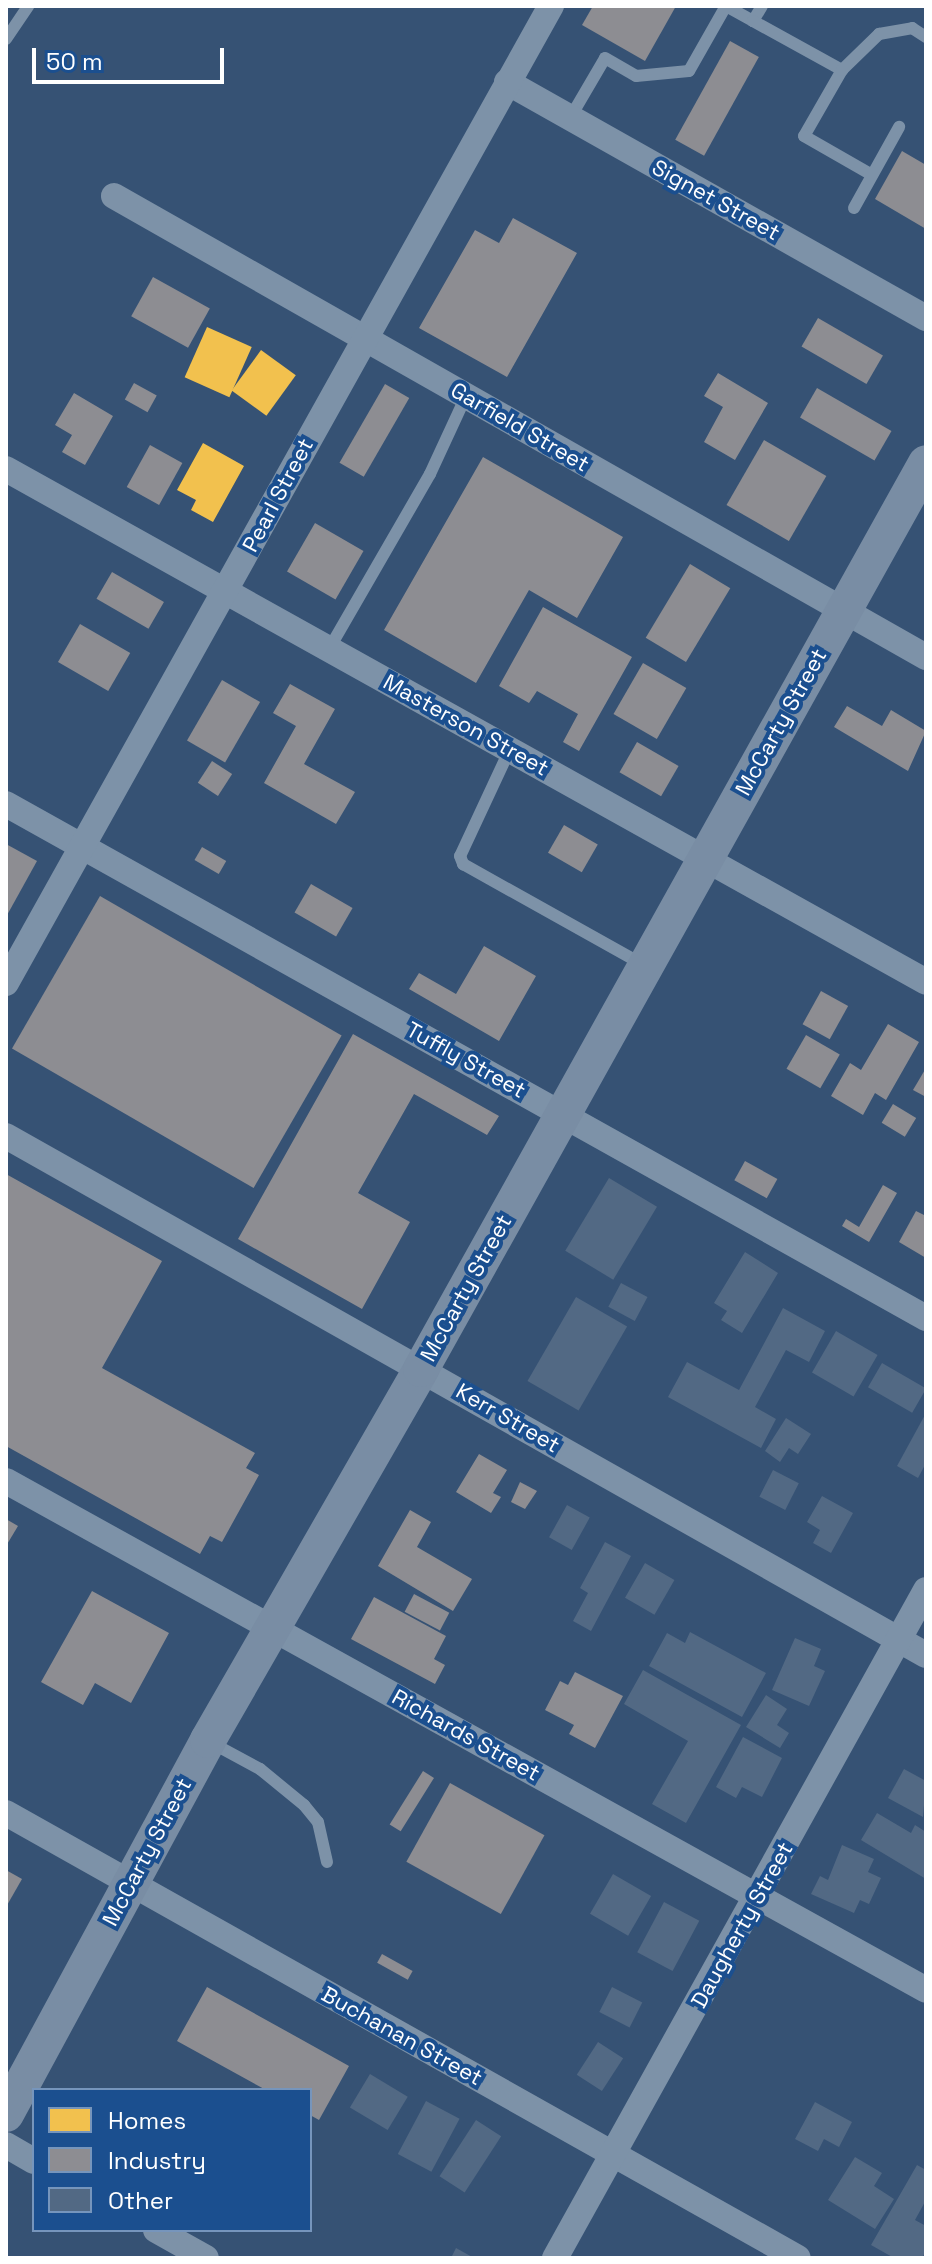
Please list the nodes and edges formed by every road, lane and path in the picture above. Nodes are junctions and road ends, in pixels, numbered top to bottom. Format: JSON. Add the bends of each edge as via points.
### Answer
{"nodes":[{"id":1,"x":28,"y":6,"type":"edge"},
{"id":2,"x":551,"y":6,"type":"edge"},
{"id":3,"x":726,"y":6,"type":"edge"},
{"id":4,"x":762,"y":6,"type":"edge"},
{"id":5,"x":753,"y":21,"type":"junction"},
{"id":6,"x":925,"y":33,"type":"edge"},
{"id":7,"x":6,"y":39,"type":"edge"},
{"id":8,"x":842,"y":70,"type":"junction"},
{"id":9,"x":507,"y":82,"type":"junction"},
{"id":10,"x":570,"y":118,"type":"junction"},
{"id":11,"x":899,"y":127,"type":"dead end"},
{"id":12,"x":872,"y":175,"type":"junction"},
{"id":13,"x":114,"y":196,"type":"dead end"},
{"id":14,"x":854,"y":208,"type":"dead end"},
{"id":15,"x":926,"y":318,"type":"edge"},
{"id":16,"x":363,"y":338,"type":"junction"},
{"id":17,"x":466,"y":396,"type":"junction"},
{"id":18,"x":926,"y":463,"type":"edge"},
{"id":19,"x":6,"y":469,"type":"edge"},
{"id":20,"x":226,"y":592,"type":"junction"},
{"id":21,"x":844,"y":611,"type":"junction"},
{"id":22,"x":328,"y":650,"type":"junction"},
{"id":23,"x":926,"y":657,"type":"edge"},
{"id":24,"x":510,"y":749,"type":"junction"},
{"id":25,"x":6,"y":804,"type":"edge"},
{"id":26,"x":84,"y":848,"type":"junction"},
{"id":27,"x":704,"y":858,"type":"junction"},
{"id":28,"x":645,"y":966,"type":"junction"},
{"id":29,"x":926,"y":982,"type":"edge"},
{"id":30,"x":6,"y":983,"type":"edge"},
{"id":31,"x":563,"y":1115,"type":"junction"},
{"id":32,"x":6,"y":1136,"type":"edge"},
{"id":33,"x":926,"y":1318,"type":"edge"},
{"id":34,"x":421,"y":1369,"type":"junction"},
{"id":35,"x":6,"y":1481,"type":"edge"},
{"id":36,"x":926,"y":1590,"type":"edge"},
{"id":37,"x":272,"y":1630,"type":"junction"},
{"id":38,"x":897,"y":1639,"type":"junction"},
{"id":39,"x":926,"y":1655,"type":"edge"},
{"id":40,"x":208,"y":1740,"type":"junction"},
{"id":41,"x":6,"y":1813,"type":"edge"},
{"id":42,"x":327,"y":1862,"type":"dead end"},
{"id":43,"x":130,"y":1884,"type":"junction"},
{"id":44,"x":759,"y":1897,"type":"junction"},
{"id":45,"x":926,"y":1990,"type":"edge"},
{"id":46,"x":6,"y":2114,"type":"edge"},
{"id":47,"x":6,"y":2145,"type":"edge"},
{"id":48,"x":613,"y":2154,"type":"junction"},
{"id":49,"x":32,"y":2160,"type":"edge"},
{"id":50,"x":160,"y":2232,"type":"edge"},
{"id":51,"x":206,"y":2258,"type":"edge"},
{"id":52,"x":555,"y":2258,"type":"edge"},
{"id":53,"x":798,"y":2258,"type":"edge"}],
"edges":[{"from":1,"to":7,"type":"lane"},
{"from":2,"to":9,"type":"street","name":"Pearl Street"},
{"from":3,"to":5,"type":"lane"},
{"from":3,"to":10,"type":"lane","via":[[689,71],[636,76],[605,58]]},
{"from":4,"to":5,"type":"lane"},
{"from":5,"to":8,"type":"lane"},
{"from":6,"to":8,"type":"lane","via":[[912,28],[879,34]]},
{"from":8,"to":12,"type":"lane","via":[[804,136]]},
{"from":9,"to":10,"type":"street","name":"Signet Street"},
{"from":9,"to":16,"type":"street","name":"Pearl Street"},
{"from":10,"to":15,"type":"street","name":"Signet Street"},
{"from":11,"to":12,"type":"lane"},
{"from":12,"to":14,"type":"lane"},
{"from":13,"to":16,"type":"street","name":"Garfield Street"},
{"from":16,"to":17,"type":"street","name":"Garfield Street"},
{"from":16,"to":20,"type":"street","name":"Pearl Street"},
{"from":17,"to":21,"type":"street","name":"Garfield Street"},
{"from":17,"to":22,"type":"lane","via":[[430,474]]},
{"from":18,"to":21,"type":"main road","name":"McCarty Street"},
{"from":19,"to":20,"type":"street","name":"Masterson Street"},
{"from":20,"to":22,"type":"street","name":"Masterson Street"},
{"from":20,"to":26,"type":"street","name":"Pearl Street"},
{"from":21,"to":23,"type":"street","name":"Garfield Street"},
{"from":21,"to":27,"type":"main road","name":"McCarty Street"},
{"from":22,"to":24,"type":"street","name":"Masterson Street"},
{"from":24,"to":27,"type":"street","name":"Masterson Street"},
{"from":24,"to":28,"type":"lane","via":[[460,856],[463,864]]},
{"from":25,"to":26,"type":"street","name":"Tuffly Street"},
{"from":26,"to":30,"type":"street","name":"Pearl Street"},
{"from":26,"to":31,"type":"street","name":"Tuffly Street"},
{"from":27,"to":28,"type":"main road","name":"McCarty Street"},
{"from":27,"to":29,"type":"street","name":"Masterson Street"},
{"from":28,"to":31,"type":"main road","name":"McCarty Street"},
{"from":31,"to":33,"type":"street","name":"Tuffly Street"},
{"from":31,"to":34,"type":"main road","name":"McCarty Street"},
{"from":32,"to":34,"type":"street","name":"Kerr Street"},
{"from":34,"to":37,"type":"main road","name":"McCarty Street"},
{"from":34,"to":38,"type":"street","name":"Kerr Street"},
{"from":35,"to":37,"type":"street","name":"Richards Street"},
{"from":36,"to":38,"type":"street","name":"Daugherty Street"},
{"from":37,"to":40,"type":"main road","name":"McCarty Street"},
{"from":37,"to":44,"type":"street","name":"Richards Street"},
{"from":38,"to":39,"type":"street","name":"Kerr Street"},
{"from":38,"to":44,"type":"street","name":"Daugherty Street"},
{"from":40,"to":42,"type":"lane","via":[[260,1769],[304,1805],[318,1822]]},
{"from":40,"to":43,"type":"main road","name":"McCarty Street"},
{"from":41,"to":43,"type":"street","name":"Buchanan Street"},
{"from":43,"to":46,"type":"main road","name":"McCarty Street"},
{"from":43,"to":48,"type":"street","name":"Buchanan Street"},
{"from":44,"to":45,"type":"street","name":"Richards Street"},
{"from":44,"to":48,"type":"street","name":"Daugherty Street"},
{"from":47,"to":49,"type":"street"},
{"from":48,"to":52,"type":"street","name":"Daugherty Street"},
{"from":48,"to":53,"type":"street","name":"Buchanan Street"},
{"from":50,"to":51,"type":"street"}]}
